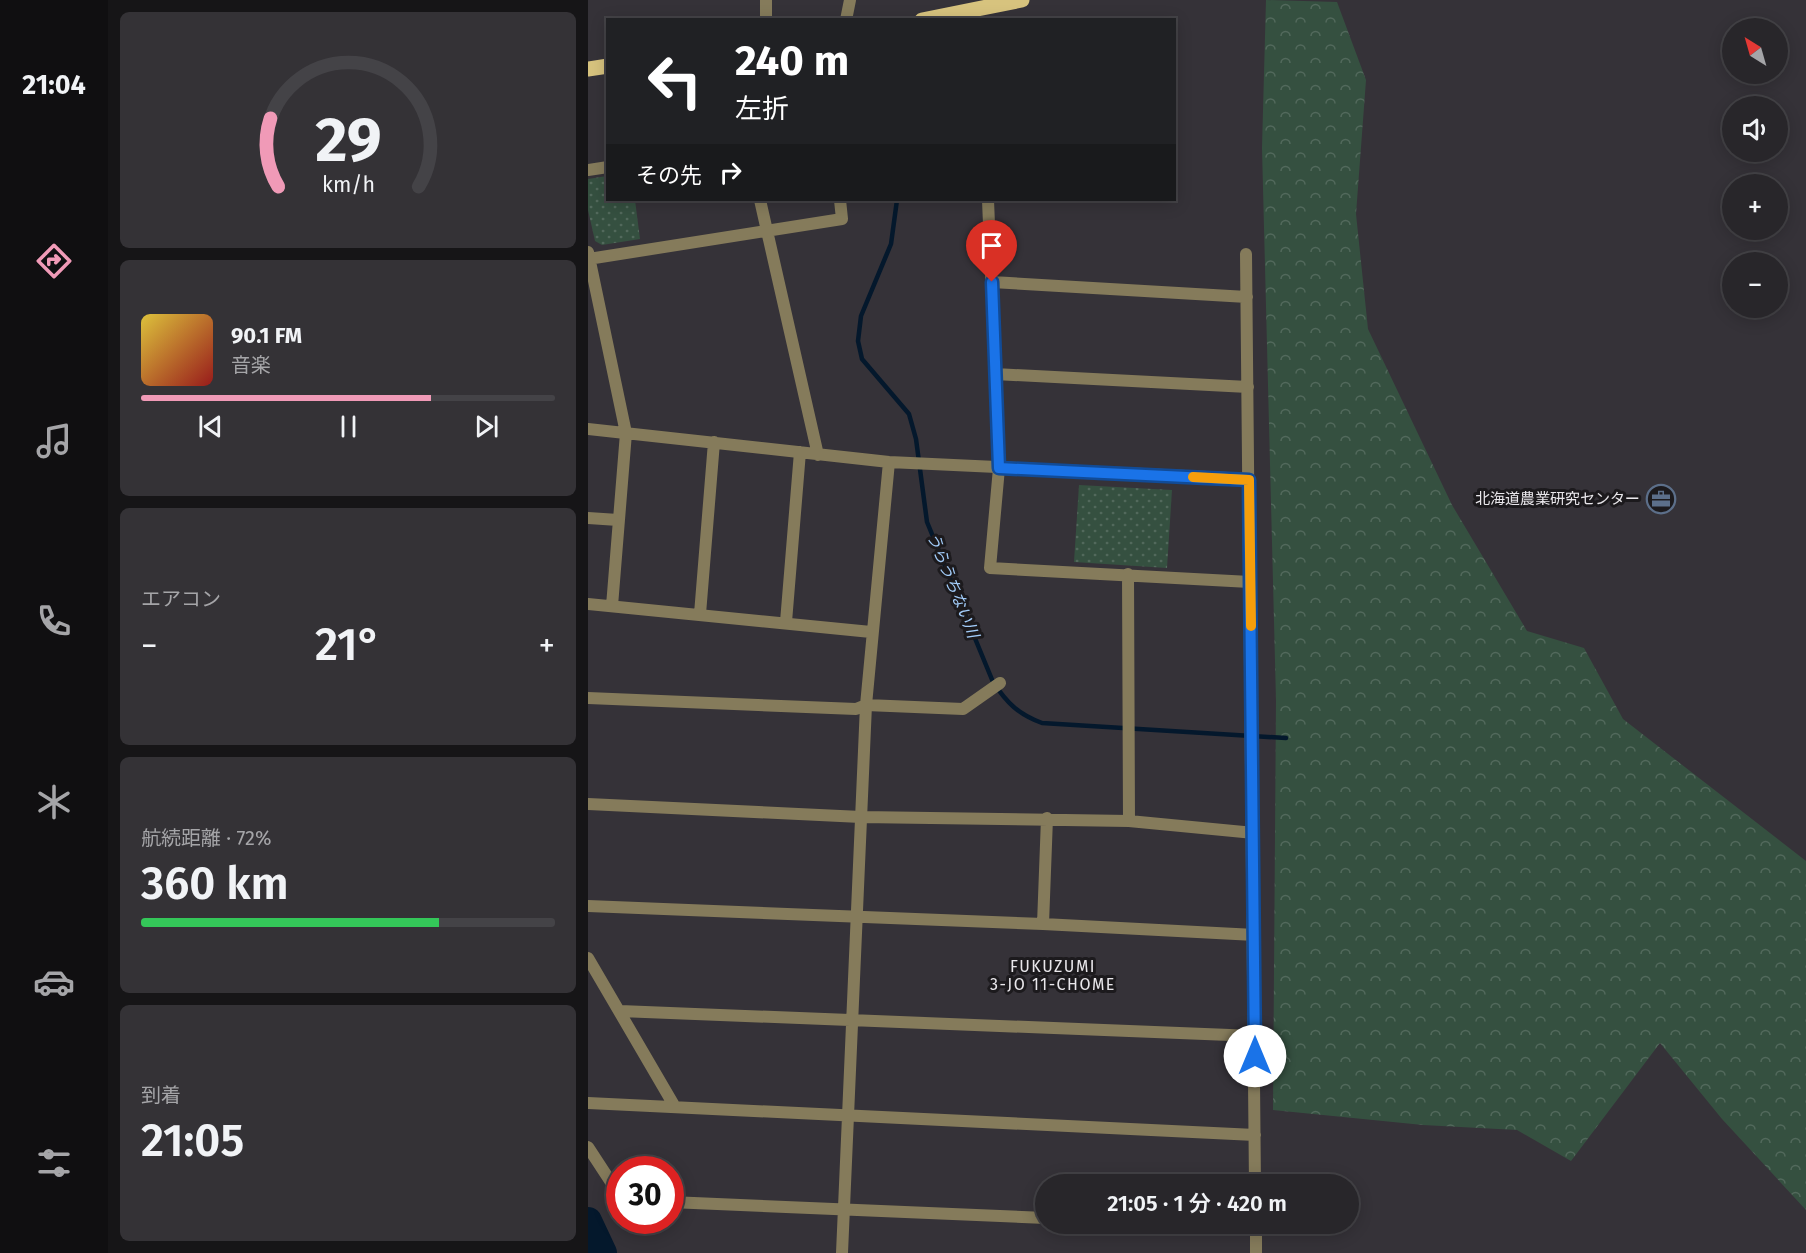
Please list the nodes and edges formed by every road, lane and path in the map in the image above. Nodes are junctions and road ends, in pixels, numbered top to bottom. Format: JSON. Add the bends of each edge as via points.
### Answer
{"nodes":[{"id":1,"x":766,"y":0,"type":"edge"},
{"id":2,"x":850,"y":0,"type":"edge"},
{"id":3,"x":1022,"y":0,"type":"edge"},
{"id":4,"x":981,"y":15,"type":"edge"},
{"id":5,"x":766,"y":18,"type":"edge"},
{"id":6,"x":846,"y":18,"type":"edge"},
{"id":7,"x":946,"y":18,"type":"edge"},
{"id":8,"x":606,"y":66,"type":"edge"},
{"id":9,"x":588,"y":69,"type":"edge"},
{"id":10,"x":606,"y":167,"type":"edge"},
{"id":11,"x":588,"y":170,"type":"edge"},
{"id":12,"x":760,"y":201,"type":"edge"},
{"id":13,"x":840,"y":201,"type":"edge"},
{"id":14,"x":988,"y":201,"type":"edge"},
{"id":15,"x":766,"y":230,"type":"junction"},
{"id":16,"x":1246,"y":254,"type":"dead end"},
{"id":17,"x":588,"y":257,"type":"edge"},
{"id":18,"x":992,"y":282,"type":"junction"},
{"id":19,"x":1247,"y":297,"type":"junction"},
{"id":20,"x":995,"y":374,"type":"junction"},
{"id":21,"x":1248,"y":387,"type":"junction"},
{"id":22,"x":588,"y":429,"type":"edge"},
{"id":23,"x":626,"y":433,"type":"junction"},
{"id":24,"x":714,"y":442,"type":"junction"},
{"id":25,"x":800,"y":452,"type":"junction"},
{"id":26,"x":818,"y":455,"type":"junction"},
{"id":27,"x":889,"y":462,"type":"junction"},
{"id":28,"x":999,"y":468,"type":"junction"},
{"id":29,"x":1249,"y":480,"type":"junction"},
{"id":30,"x":588,"y":518,"type":"edge"},
{"id":31,"x":618,"y":520,"type":"junction"},
{"id":32,"x":1128,"y":574,"type":"junction"},
{"id":33,"x":1250,"y":582,"type":"junction"},
{"id":34,"x":588,"y":604,"type":"edge"},
{"id":35,"x":612,"y":606,"type":"junction"},
{"id":36,"x":700,"y":614,"type":"junction"},
{"id":37,"x":786,"y":622,"type":"junction"},
{"id":38,"x":871,"y":632,"type":"junction"},
{"id":39,"x":1000,"y":683,"type":"dead end"},
{"id":40,"x":588,"y":698,"type":"edge"},
{"id":41,"x":866,"y":705,"type":"junction"},
{"id":42,"x":588,"y":804,"type":"edge"},
{"id":43,"x":861,"y":817,"type":"junction"},
{"id":44,"x":1047,"y":818,"type":"junction"},
{"id":45,"x":1129,"y":821,"type":"junction"},
{"id":46,"x":1254,"y":833,"type":"junction"},
{"id":47,"x":588,"y":906,"type":"edge"},
{"id":48,"x":856,"y":918,"type":"junction"},
{"id":49,"x":1043,"y":924,"type":"junction"},
{"id":50,"x":1255,"y":935,"type":"junction"},
{"id":51,"x":588,"y":958,"type":"edge"},
{"id":52,"x":620,"y":1011,"type":"junction"},
{"id":53,"x":852,"y":1019,"type":"junction"},
{"id":54,"x":1255,"y":1036,"type":"junction"},
{"id":55,"x":588,"y":1103,"type":"edge"},
{"id":56,"x":675,"y":1107,"type":"junction"},
{"id":57,"x":848,"y":1114,"type":"junction"},
{"id":58,"x":1255,"y":1136,"type":"junction"},
{"id":59,"x":588,"y":1147,"type":"edge"},
{"id":60,"x":1256,"y":1174,"type":"edge"},
{"id":61,"x":606,"y":1175,"type":"edge"},
{"id":62,"x":684,"y":1203,"type":"edge"},
{"id":63,"x":844,"y":1210,"type":"junction"},
{"id":64,"x":1035,"y":1218,"type":"edge"},
{"id":65,"x":1256,"y":1234,"type":"edge"},
{"id":66,"x":842,"y":1253,"type":"edge"},
{"id":67,"x":1256,"y":1253,"type":"edge"}],
"edges":[{"from":1,"to":5,"type":"street"},
{"from":2,"to":6,"type":"street"},
{"from":3,"to":4,"type":"main road"},
{"from":4,"to":7,"type":"main road"},
{"from":8,"to":9,"type":"main road"},
{"from":10,"to":11,"type":"street"},
{"from":12,"to":15,"type":"street"},
{"from":13,"to":15,"type":"street","via":[[842,219]]},
{"from":14,"to":18,"type":"street"},
{"from":15,"to":17,"type":"street"},
{"from":15,"to":26,"type":"street"},
{"from":16,"to":19,"type":"street"},
{"from":17,"to":23,"type":"street"},
{"from":18,"to":19,"type":"street"},
{"from":18,"to":20,"type":"street"},
{"from":19,"to":21,"type":"street"},
{"from":20,"to":21,"type":"street"},
{"from":20,"to":28,"type":"street"},
{"from":21,"to":29,"type":"street"},
{"from":22,"to":23,"type":"street"},
{"from":23,"to":24,"type":"street"},
{"from":23,"to":31,"type":"street"},
{"from":24,"to":25,"type":"street"},
{"from":24,"to":36,"type":"street"},
{"from":25,"to":26,"type":"street"},
{"from":25,"to":37,"type":"street"},
{"from":26,"to":27,"type":"street"},
{"from":27,"to":28,"type":"street"},
{"from":27,"to":38,"type":"street"},
{"from":28,"to":29,"type":"street"},
{"from":28,"to":32,"type":"street","via":[[990,568]]},
{"from":29,"to":33,"type":"street"},
{"from":30,"to":31,"type":"street"},
{"from":31,"to":35,"type":"street"},
{"from":32,"to":33,"type":"street"},
{"from":32,"to":45,"type":"street"},
{"from":33,"to":46,"type":"street"},
{"from":34,"to":35,"type":"street"},
{"from":35,"to":36,"type":"street"},
{"from":36,"to":37,"type":"street"},
{"from":37,"to":38,"type":"street"},
{"from":38,"to":41,"type":"street"},
{"from":39,"to":41,"type":"street","via":[[963,709]]},
{"from":40,"to":41,"type":"street","via":[[856,709]]},
{"from":41,"to":43,"type":"street"},
{"from":42,"to":43,"type":"street"},
{"from":43,"to":44,"type":"street"},
{"from":43,"to":48,"type":"street"},
{"from":44,"to":45,"type":"street"},
{"from":44,"to":49,"type":"street"},
{"from":45,"to":46,"type":"street"},
{"from":46,"to":50,"type":"street"},
{"from":47,"to":48,"type":"street"},
{"from":48,"to":49,"type":"street"},
{"from":48,"to":53,"type":"street"},
{"from":49,"to":50,"type":"street"},
{"from":50,"to":54,"type":"street"},
{"from":51,"to":52,"type":"street"},
{"from":52,"to":53,"type":"street"},
{"from":52,"to":56,"type":"street"},
{"from":53,"to":54,"type":"street"},
{"from":53,"to":57,"type":"street"},
{"from":54,"to":58,"type":"street"},
{"from":55,"to":56,"type":"street"},
{"from":56,"to":57,"type":"street"},
{"from":57,"to":58,"type":"street"},
{"from":57,"to":63,"type":"street"},
{"from":58,"to":60,"type":"street"},
{"from":59,"to":61,"type":"street"},
{"from":62,"to":63,"type":"street"},
{"from":63,"to":64,"type":"street"},
{"from":63,"to":66,"type":"street"},
{"from":65,"to":67,"type":"street"}]}
